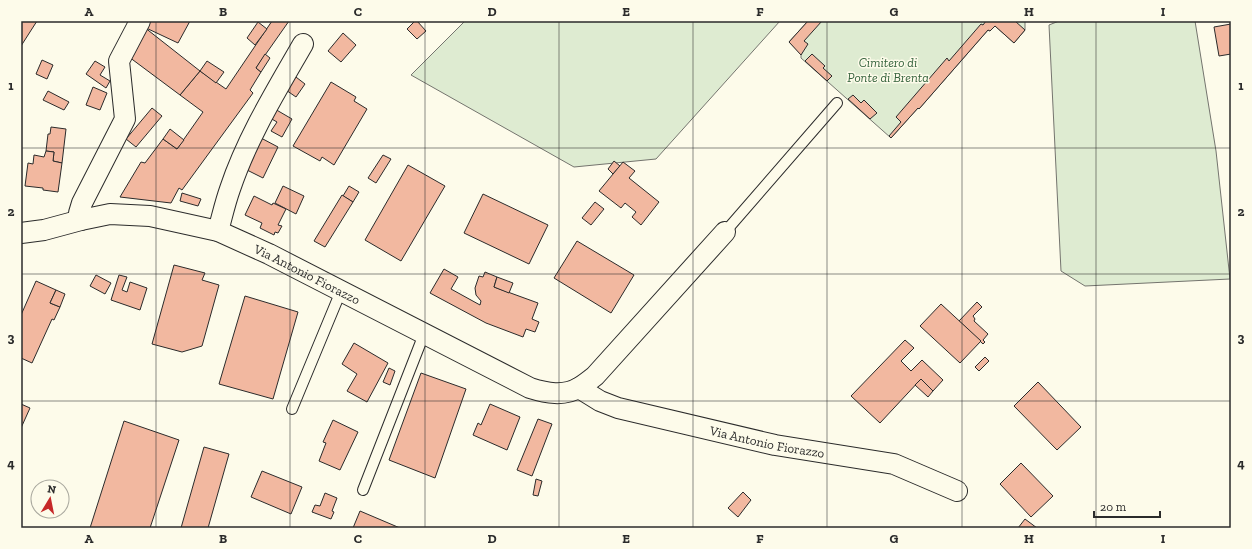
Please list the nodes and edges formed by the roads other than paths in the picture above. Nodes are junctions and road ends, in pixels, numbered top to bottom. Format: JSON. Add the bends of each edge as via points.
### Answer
{"nodes":[{"id":1,"x":140,"y":21,"type":"edge"},
{"id":2,"x":303,"y":44,"type":"dead end"},
{"id":3,"x":837,"y":103,"type":"dead end"},
{"id":4,"x":80,"y":220,"type":"junction"},
{"id":5,"x":218,"y":231,"type":"junction"},
{"id":6,"x":725,"y":232,"type":"joint"},
{"id":7,"x":21,"y":234,"type":"edge"},
{"id":8,"x":341,"y":291,"type":"junction"},
{"id":9,"x":424,"y":334,"type":"junction"},
{"id":10,"x":579,"y":388,"type":"junction"},
{"id":11,"x":292,"y":409,"type":"dead end"},
{"id":12,"x":362,"y":490,"type":"dead end"},
{"id":13,"x":957,"y":491,"type":"dead end"}],
"edges":[{"from":1,"to":4,"type":"street","via":[[119,61],[125,119],[82,203]]},
{"from":2,"to":5,"type":"street","via":[[258,124],[241,161]]},
{"from":3,"to":6,"type":"lane","name":"Via Antonio Fiorazzo"},
{"from":4,"to":5,"type":"street","name":"Via Antonio Fiorazzo","via":[[110,214],[150,216]]},
{"from":4,"to":7,"type":"street","name":"Via Antonio Fiorazzo"},
{"from":5,"to":8,"type":"street","name":"Via Antonio Fiorazzo"},
{"from":6,"to":10,"type":"street","name":"Via Antonio Fiorazzo","via":[[595,376]]},
{"from":8,"to":9,"type":"street","name":"Via Antonio Fiorazzo"},
{"from":8,"to":11,"type":"lane"},
{"from":9,"to":10,"type":"street","name":"Via Antonio Fiorazzo","via":[[530,388],[547,393],[562,393]]},
{"from":9,"to":12,"type":"lane"},
{"from":10,"to":13,"type":"street","name":"Via Antonio Fiorazzo","via":[[600,401],[625,410],[774,445],[894,464]]}]}
